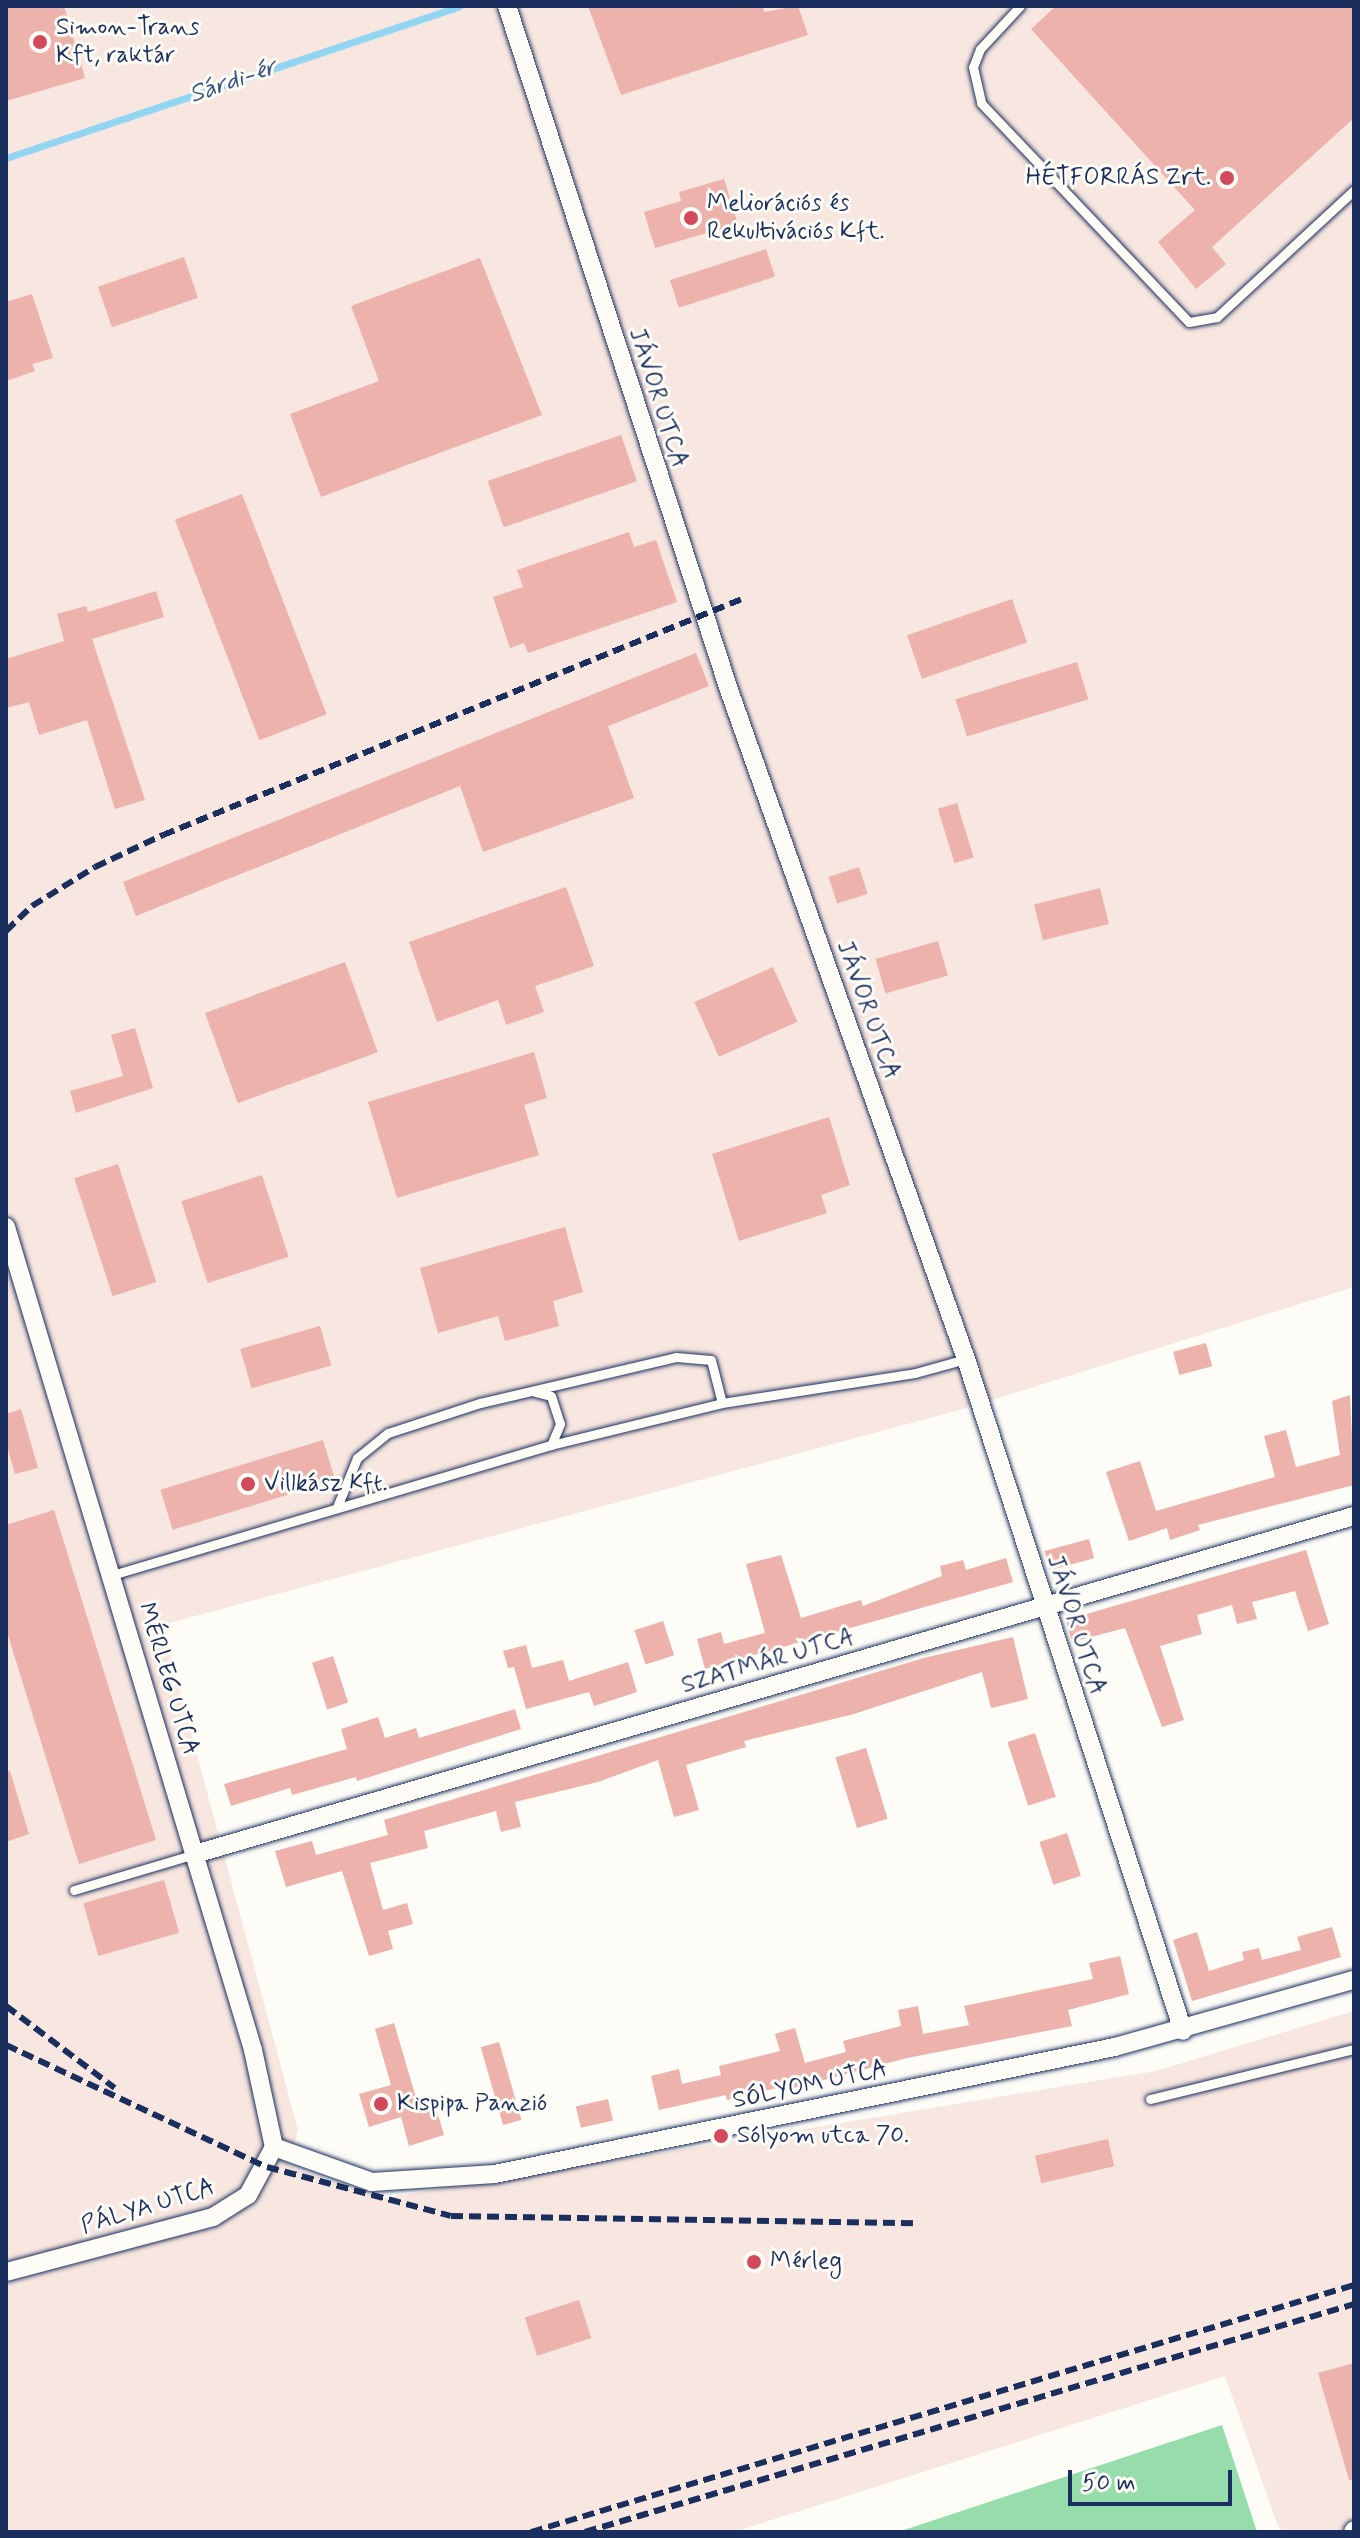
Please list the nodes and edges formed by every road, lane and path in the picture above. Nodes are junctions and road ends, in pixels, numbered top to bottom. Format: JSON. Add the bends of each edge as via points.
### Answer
{"nodes":[{"id":1,"x":507,"y":6,"type":"edge"},
{"id":2,"x":1020,"y":6,"type":"edge"},
{"id":3,"x":1354,"y":190,"type":"edge"},
{"id":4,"x":6,"y":1227,"type":"edge"},
{"id":5,"x":966,"y":1359,"type":"junction"},
{"id":6,"x":530,"y":1391,"type":"junction"},
{"id":7,"x":722,"y":1403,"type":"junction"},
{"id":8,"x":551,"y":1445,"type":"junction"},
{"id":9,"x":337,"y":1507,"type":"junction"},
{"id":10,"x":1354,"y":1516,"type":"edge"},
{"id":11,"x":112,"y":1575,"type":"junction"},
{"id":12,"x":1044,"y":1606,"type":"junction"},
{"id":13,"x":195,"y":1854,"type":"junction"},
{"id":14,"x":74,"y":1890,"type":"dead end"},
{"id":15,"x":1354,"y":1980,"type":"edge"},
{"id":16,"x":1183,"y":2031,"type":"junction"},
{"id":17,"x":1354,"y":2049,"type":"edge"},
{"id":18,"x":1150,"y":2099,"type":"dead end"},
{"id":19,"x":274,"y":2147,"type":"junction"},
{"id":20,"x":6,"y":2272,"type":"edge"}],
"edges":[{"from":1,"to":5,"type":"street","name":"JÁVOR UTCA","via":[[729,690]]},
{"from":2,"to":3,"type":"lane","via":[[980,49],[973,67],[981,103],[1189,322],[1217,317]]},
{"from":4,"to":11,"type":"street","name":"MÉRLEG UTCA"},
{"from":5,"to":7,"type":"lane","via":[[915,1373]]},
{"from":5,"to":12,"type":"street","name":"JÁVOR UTCA"},
{"from":6,"to":7,"type":"lane","via":[[676,1357],[711,1360],[722,1385]]},
{"from":6,"to":8,"type":"lane","via":[[551,1396],[560,1424]]},
{"from":6,"to":9,"type":"lane","via":[[388,1433],[357,1458]]},
{"from":7,"to":8,"type":"lane"},
{"from":8,"to":9,"type":"lane"},
{"from":9,"to":11,"type":"lane"},
{"from":10,"to":12,"type":"street","name":"SZATMÁR UTCA"},
{"from":11,"to":13,"type":"street","name":"MÉRLEG UTCA"},
{"from":12,"to":13,"type":"street","name":"SZATMÁR UTCA"},
{"from":12,"to":16,"type":"street","name":"JÁVOR UTCA"},
{"from":13,"to":14,"type":"lane"},
{"from":13,"to":19,"type":"street","name":"MÉRLEG UTCA","via":[[268,2105]]},
{"from":15,"to":16,"type":"street","name":"SÓLYOM UTCA"},
{"from":16,"to":19,"type":"street","name":"SÓLYOM UTCA","via":[[452,2180],[372,2182]]},
{"from":17,"to":18,"type":"lane"},
{"from":19,"to":20,"type":"street","name":"PÁLYA UTCA","via":[[248,2195],[213,2217]]}]}
